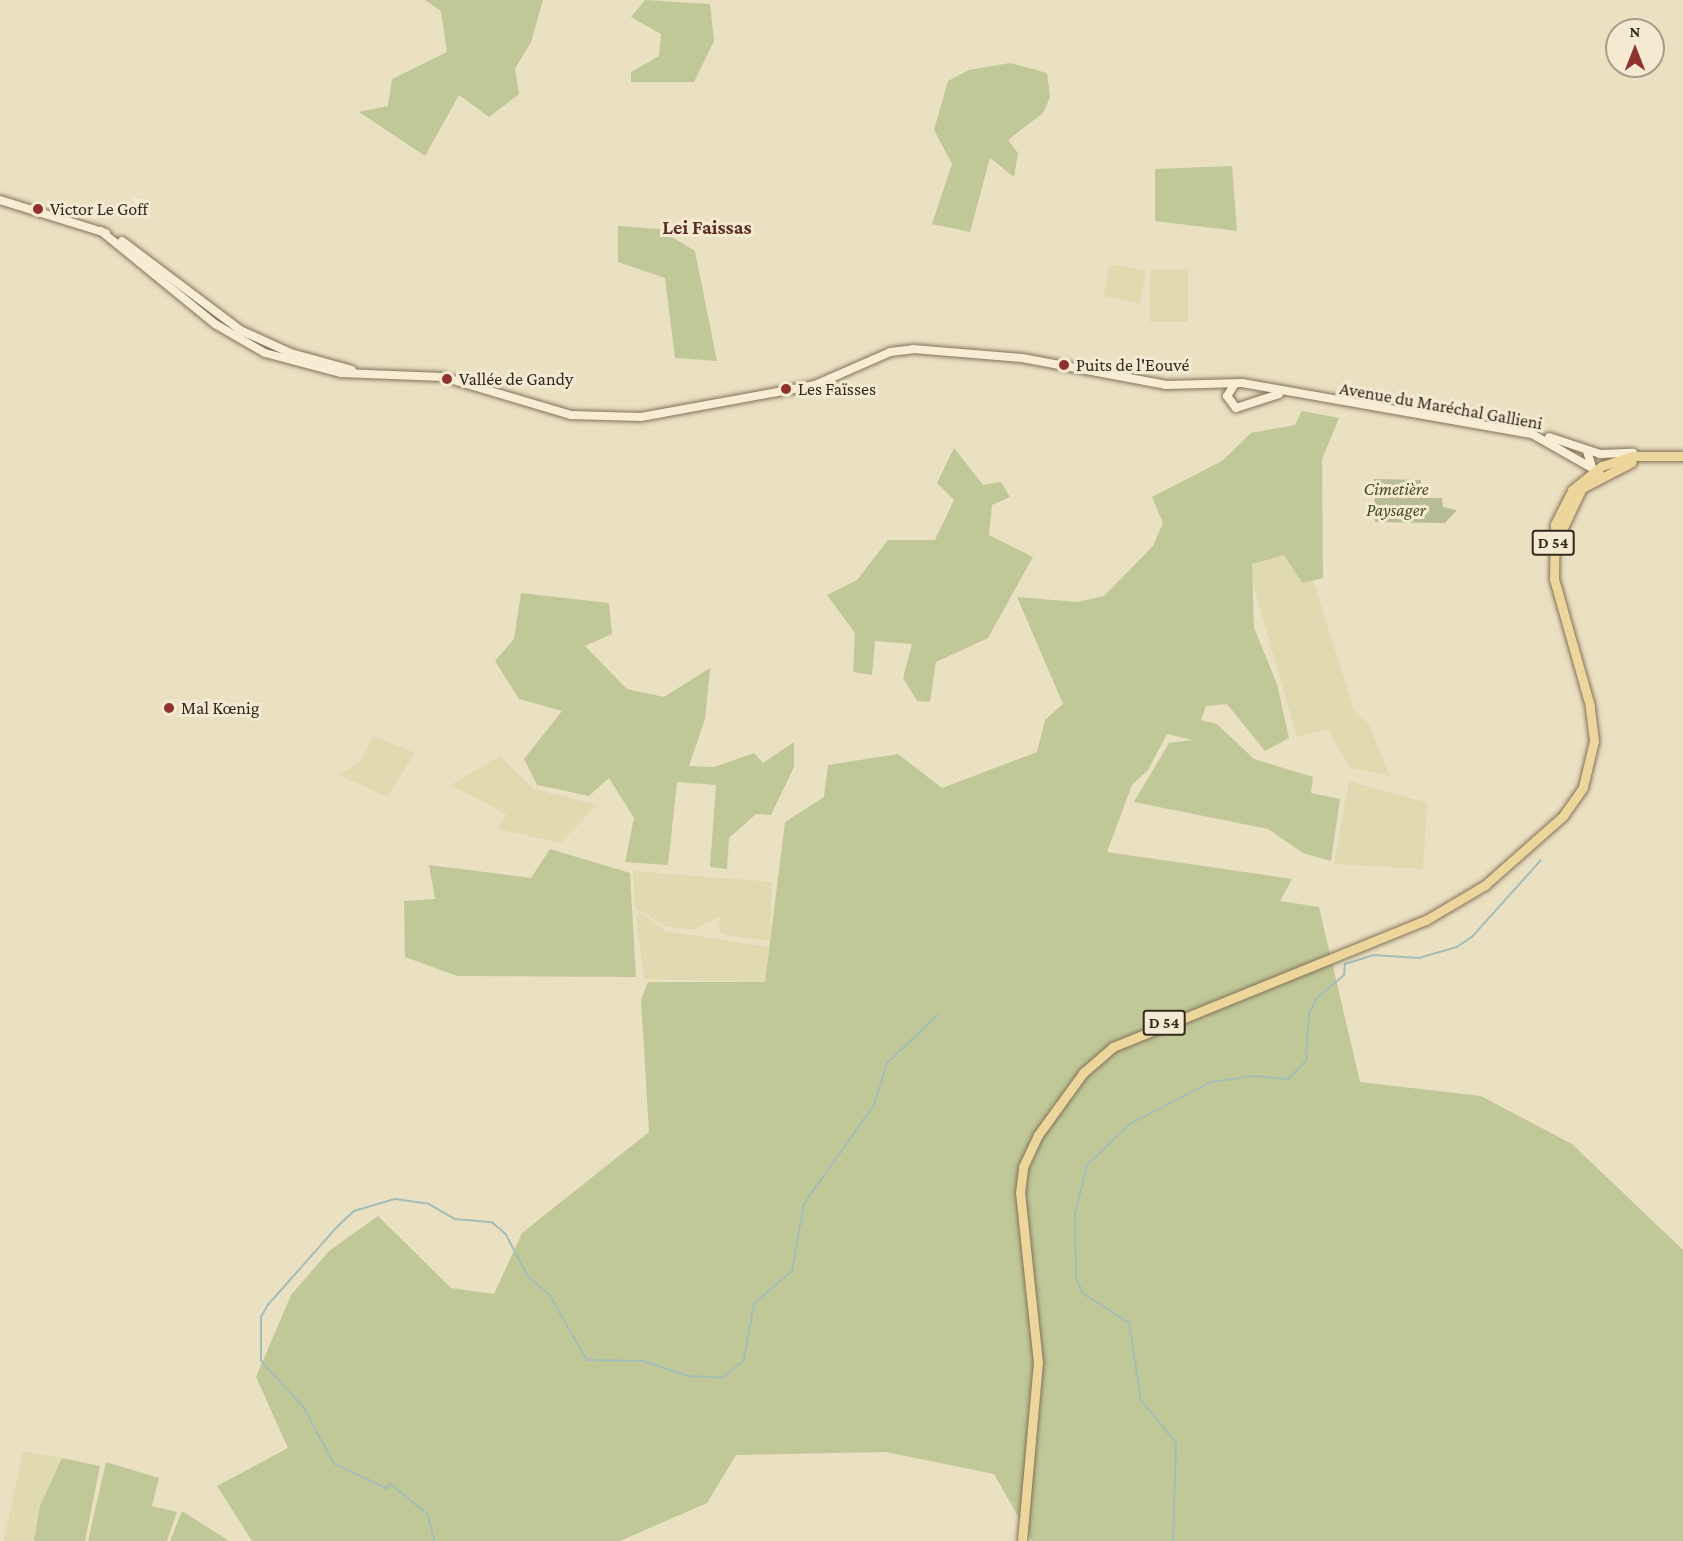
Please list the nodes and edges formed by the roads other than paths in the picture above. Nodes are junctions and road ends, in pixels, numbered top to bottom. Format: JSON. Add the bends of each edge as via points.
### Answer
{"nodes":[{"id":1,"x":0,"y":200,"type":"edge"},
{"id":2,"x":1234,"y":384,"type":"junction"},
{"id":3,"x":1209,"y":386,"type":"junction"},
{"id":4,"x":1249,"y":388,"type":"junction"},
{"id":5,"x":1299,"y":394,"type":"junction"},
{"id":6,"x":1227,"y":396,"type":"junction"},
{"id":7,"x":1250,"y":402,"type":"junction"},
{"id":8,"x":1533,"y":434,"type":"junction"},
{"id":9,"x":1587,"y":451,"type":"junction"},
{"id":10,"x":1658,"y":454,"type":"junction"},
{"id":11,"x":1683,"y":457,"type":"edge"},
{"id":12,"x":1580,"y":466,"type":"junction"},
{"id":13,"x":1596,"y":472,"type":"junction"},
{"id":14,"x":1580,"y":481,"type":"junction"},
{"id":15,"x":1562,"y":612,"type":"junction"},
{"id":16,"x":1022,"y":1541,"type":"edge"}],
"edges":[{"from":1,"to":3,"type":"street","via":[[101,231],[240,341],[316,370],[443,377],[570,416],[641,417],[815,385],[890,352],[913,349]]},
{"from":2,"to":3,"type":"street"},
{"from":2,"to":4,"type":"street"},
{"from":2,"to":6,"type":"street"},
{"from":3,"to":6,"type":"street"},
{"from":4,"to":5,"type":"street","name":"Avenue du Maréchal Gallieni"},
{"from":4,"to":7,"type":"street"},
{"from":5,"to":7,"type":"street","name":"Avenue du Maréchal Gallieni","via":[[1268,395]]},
{"from":5,"to":8,"type":"street","name":"Avenue du Maréchal Gallieni"},
{"from":6,"to":7,"type":"street","via":[[1236,408]]},
{"from":8,"to":9,"type":"street"},
{"from":8,"to":12,"type":"street","name":"Avenue du Maréchal Gallieni"},
{"from":9,"to":10,"type":"street"},
{"from":9,"to":13,"type":"street"},
{"from":10,"to":11,"type":"main road","number":"D 54"},
{"from":10,"to":13,"type":"main road","number":"D 54","via":[[1621,459]]},
{"from":11,"to":13,"type":"main road","number":"D 54","via":[[1636,461]]},
{"from":12,"to":13,"type":"street","name":"Avenue du Maréchal Gallieni"},
{"from":12,"to":14,"type":"street"},
{"from":13,"to":14,"type":"main road","number":"D 54"},
{"from":13,"to":15,"type":"main road","number":"D 54","via":[[1565,516],[1557,553]]},
{"from":14,"to":15,"type":"main road","number":"D 54","via":[[1560,510],[1553,534],[1554,579]]},
{"from":15,"to":16,"type":"main road","number":"D 54","via":[[1590,706],[1594,741],[1583,787],[1563,816],[1485,885],[1426,920],[1125,1040],[1083,1073],[1038,1135],[1023,1167],[1020,1193],[1038,1363]]}]}
